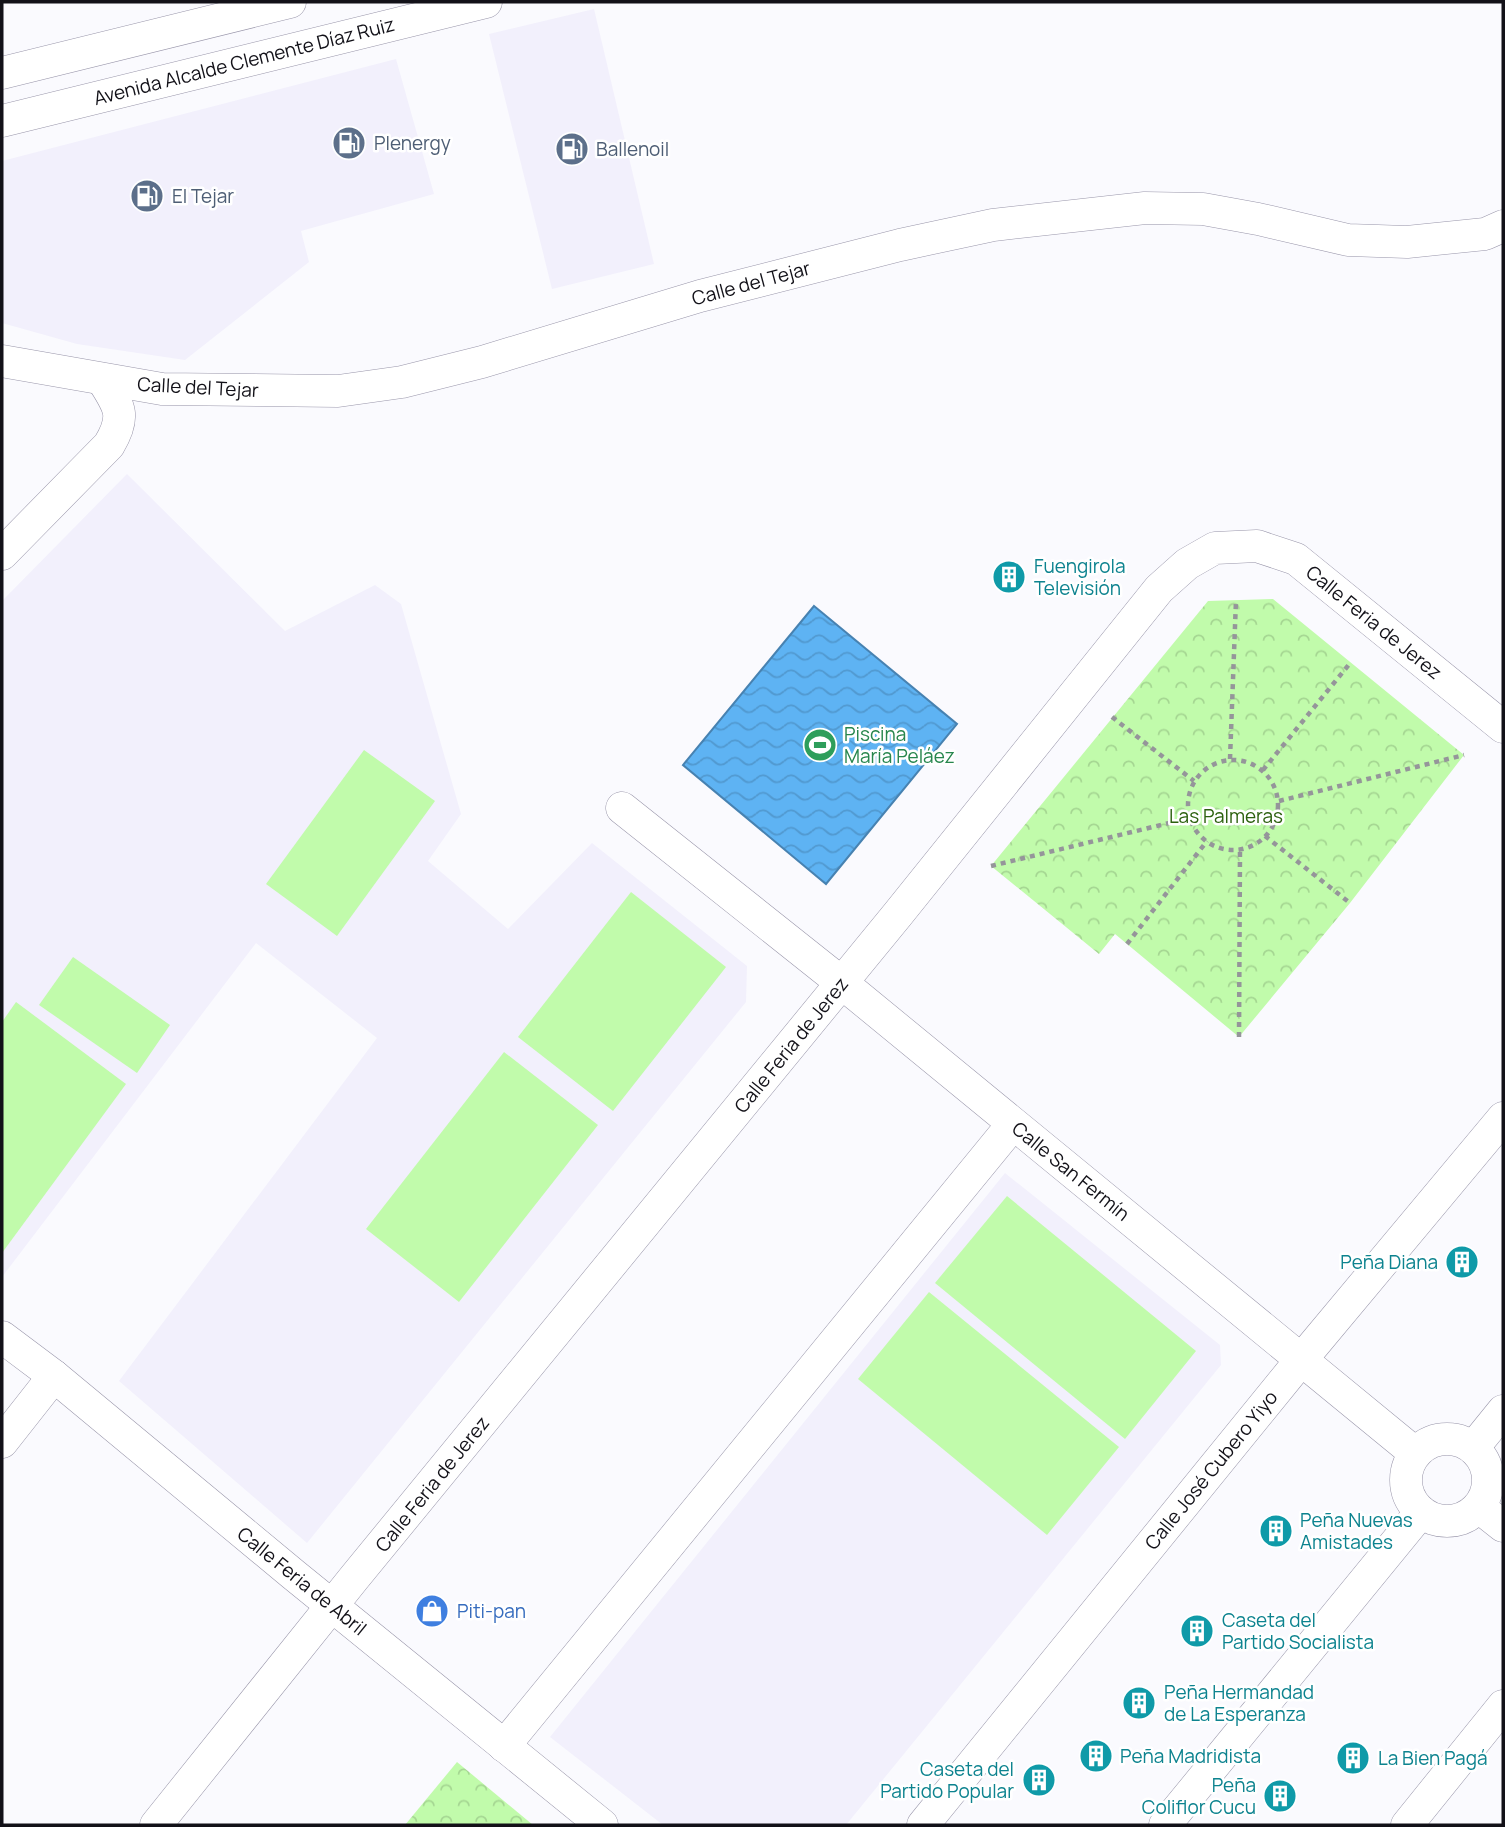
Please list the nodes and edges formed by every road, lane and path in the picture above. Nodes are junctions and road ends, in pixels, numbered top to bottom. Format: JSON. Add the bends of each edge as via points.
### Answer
{"nodes":[{"id":1,"x":290,"y":2,"type":"edge"},
{"id":2,"x":486,"y":2,"type":"edge"},
{"id":3,"x":2,"y":73,"type":"edge"},
{"id":4,"x":2,"y":121,"type":"edge"},
{"id":5,"x":1503,"y":226,"type":"edge"},
{"id":6,"x":2,"y":361,"type":"edge"},
{"id":7,"x":102,"y":379,"type":"junction"},
{"id":8,"x":2,"y":554,"type":"edge"},
{"id":9,"x":1236,"y":600,"type":"dead end"},
{"id":10,"x":1351,"y":662,"type":"dead end"},
{"id":11,"x":1112,"y":717,"type":"dead end"},
{"id":12,"x":1503,"y":727,"type":"edge"},
{"id":13,"x":1464,"y":755,"type":"dead end"},
{"id":14,"x":1230,"y":759,"type":"junction"},
{"id":15,"x":1263,"y":770,"type":"junction"},
{"id":16,"x":1194,"y":781,"type":"junction"},
{"id":17,"x":1279,"y":801,"type":"junction"},
{"id":18,"x":622,"y":808,"type":"dead end"},
{"id":19,"x":1190,"y":818,"type":"junction"},
{"id":20,"x":1265,"y":836,"type":"junction"},
{"id":21,"x":1208,"y":841,"type":"junction"},
{"id":22,"x":1240,"y":849,"type":"junction"},
{"id":23,"x":991,"y":866,"type":"dead end"},
{"id":24,"x":1350,"y":903,"type":"dead end"},
{"id":25,"x":1126,"y":944,"type":"dead end"},
{"id":26,"x":842,"y":983,"type":"junction"},
{"id":27,"x":1239,"y":1037,"type":"dead end"},
{"id":28,"x":1503,"y":1118,"type":"edge"},
{"id":29,"x":1013,"y":1124,"type":"junction"},
{"id":30,"x":2,"y":1336,"type":"edge"},
{"id":31,"x":1301,"y":1360,"type":"junction"},
{"id":32,"x":54,"y":1376,"type":"junction"},
{"id":33,"x":1503,"y":1411,"type":"edge"},
{"id":34,"x":2,"y":1442,"type":"edge"},
{"id":35,"x":1474,"y":1448,"type":"junction"},
{"id":36,"x":1415,"y":1453,"type":"junction"},
{"id":37,"x":1479,"y":1507,"type":"junction"},
{"id":38,"x":1421,"y":1512,"type":"junction"},
{"id":39,"x":1503,"y":1526,"type":"edge"},
{"id":40,"x":332,"y":1606,"type":"junction"},
{"id":41,"x":1503,"y":1706,"type":"edge"},
{"id":42,"x":504,"y":1746,"type":"junction"},
{"id":43,"x":584,"y":1820,"type":"edge"},
{"id":44,"x":156,"y":1825,"type":"edge"},
{"id":45,"x":923,"y":1825,"type":"edge"},
{"id":46,"x":1165,"y":1825,"type":"edge"},
{"id":47,"x":1407,"y":1825,"type":"edge"}],
"edges":[{"from":1,"to":3,"type":"street"},
{"from":2,"to":4,"type":"street","name":"Avenida Alcalde Clemente Díaz Ruiz"},
{"from":5,"to":7,"type":"street","name":"Calle del Tejar","via":[[1485,234],[1407,242],[1348,240],[1203,209],[1131,210],[993,225],[700,296],[402,382],[338,391],[162,389]]},
{"from":6,"to":7,"type":"street","name":"Calle del Tejar"},
{"from":7,"to":8,"type":"street","via":[[120,412],[110,445]]},
{"from":9,"to":14,"type":"path"},
{"from":10,"to":15,"type":"path"},
{"from":11,"to":16,"type":"path"},
{"from":12,"to":26,"type":"street","name":"Calle Feria de Jerez","via":[[1296,559],[1257,546],[1215,548],[1158,589]]},
{"from":13,"to":17,"type":"path"},
{"from":14,"to":15,"type":"path"},
{"from":14,"to":16,"type":"path","via":[[1204,770]]},
{"from":15,"to":17,"type":"path"},
{"from":16,"to":19,"type":"path","via":[[1189,794]]},
{"from":17,"to":20,"type":"path","via":[[1278,816]]},
{"from":18,"to":26,"type":"street","name":"Calle San Fermín"},
{"from":19,"to":21,"type":"path"},
{"from":19,"to":23,"type":"path"},
{"from":20,"to":22,"type":"path"},
{"from":20,"to":24,"type":"path"},
{"from":21,"to":22,"type":"path","via":[[1216,847]]},
{"from":21,"to":25,"type":"path"},
{"from":22,"to":27,"type":"path"},
{"from":26,"to":29,"type":"street","name":"Calle San Fermín"},
{"from":26,"to":40,"type":"street","name":"Calle Feria de Jerez"},
{"from":28,"to":31,"type":"street","name":"Calle José Cubero Yiyo"},
{"from":29,"to":31,"type":"street","name":"Calle San Fermín"},
{"from":29,"to":42,"type":"street"},
{"from":30,"to":32,"type":"street","name":"Calle Feria de Abril"},
{"from":31,"to":36,"type":"street","name":"Calle San Fermín"},
{"from":31,"to":45,"type":"street","name":"Calle José Cubero Yiyo"},
{"from":32,"to":34,"type":"street"},
{"from":32,"to":40,"type":"street","name":"Calle Feria de Abril"},
{"from":33,"to":35,"type":"street"},
{"from":35,"to":36,"type":"street","via":[[1450,1439],[1437,1440]]},
{"from":35,"to":37,"type":"street","via":[[1487,1470],[1488,1483]]},
{"from":36,"to":38,"type":"street","via":[[1409,1464],[1407,1490]]},
{"from":37,"to":38,"type":"street","via":[[1444,1521]]},
{"from":37,"to":39,"type":"street"},
{"from":38,"to":46,"type":"street"},
{"from":40,"to":42,"type":"street","name":"Calle Feria de Abril"},
{"from":40,"to":44,"type":"street","name":"Calle Feria de Jerez"},
{"from":41,"to":47,"type":"street"},
{"from":42,"to":43,"type":"street","name":"Calle Feria de Abril"}]}
